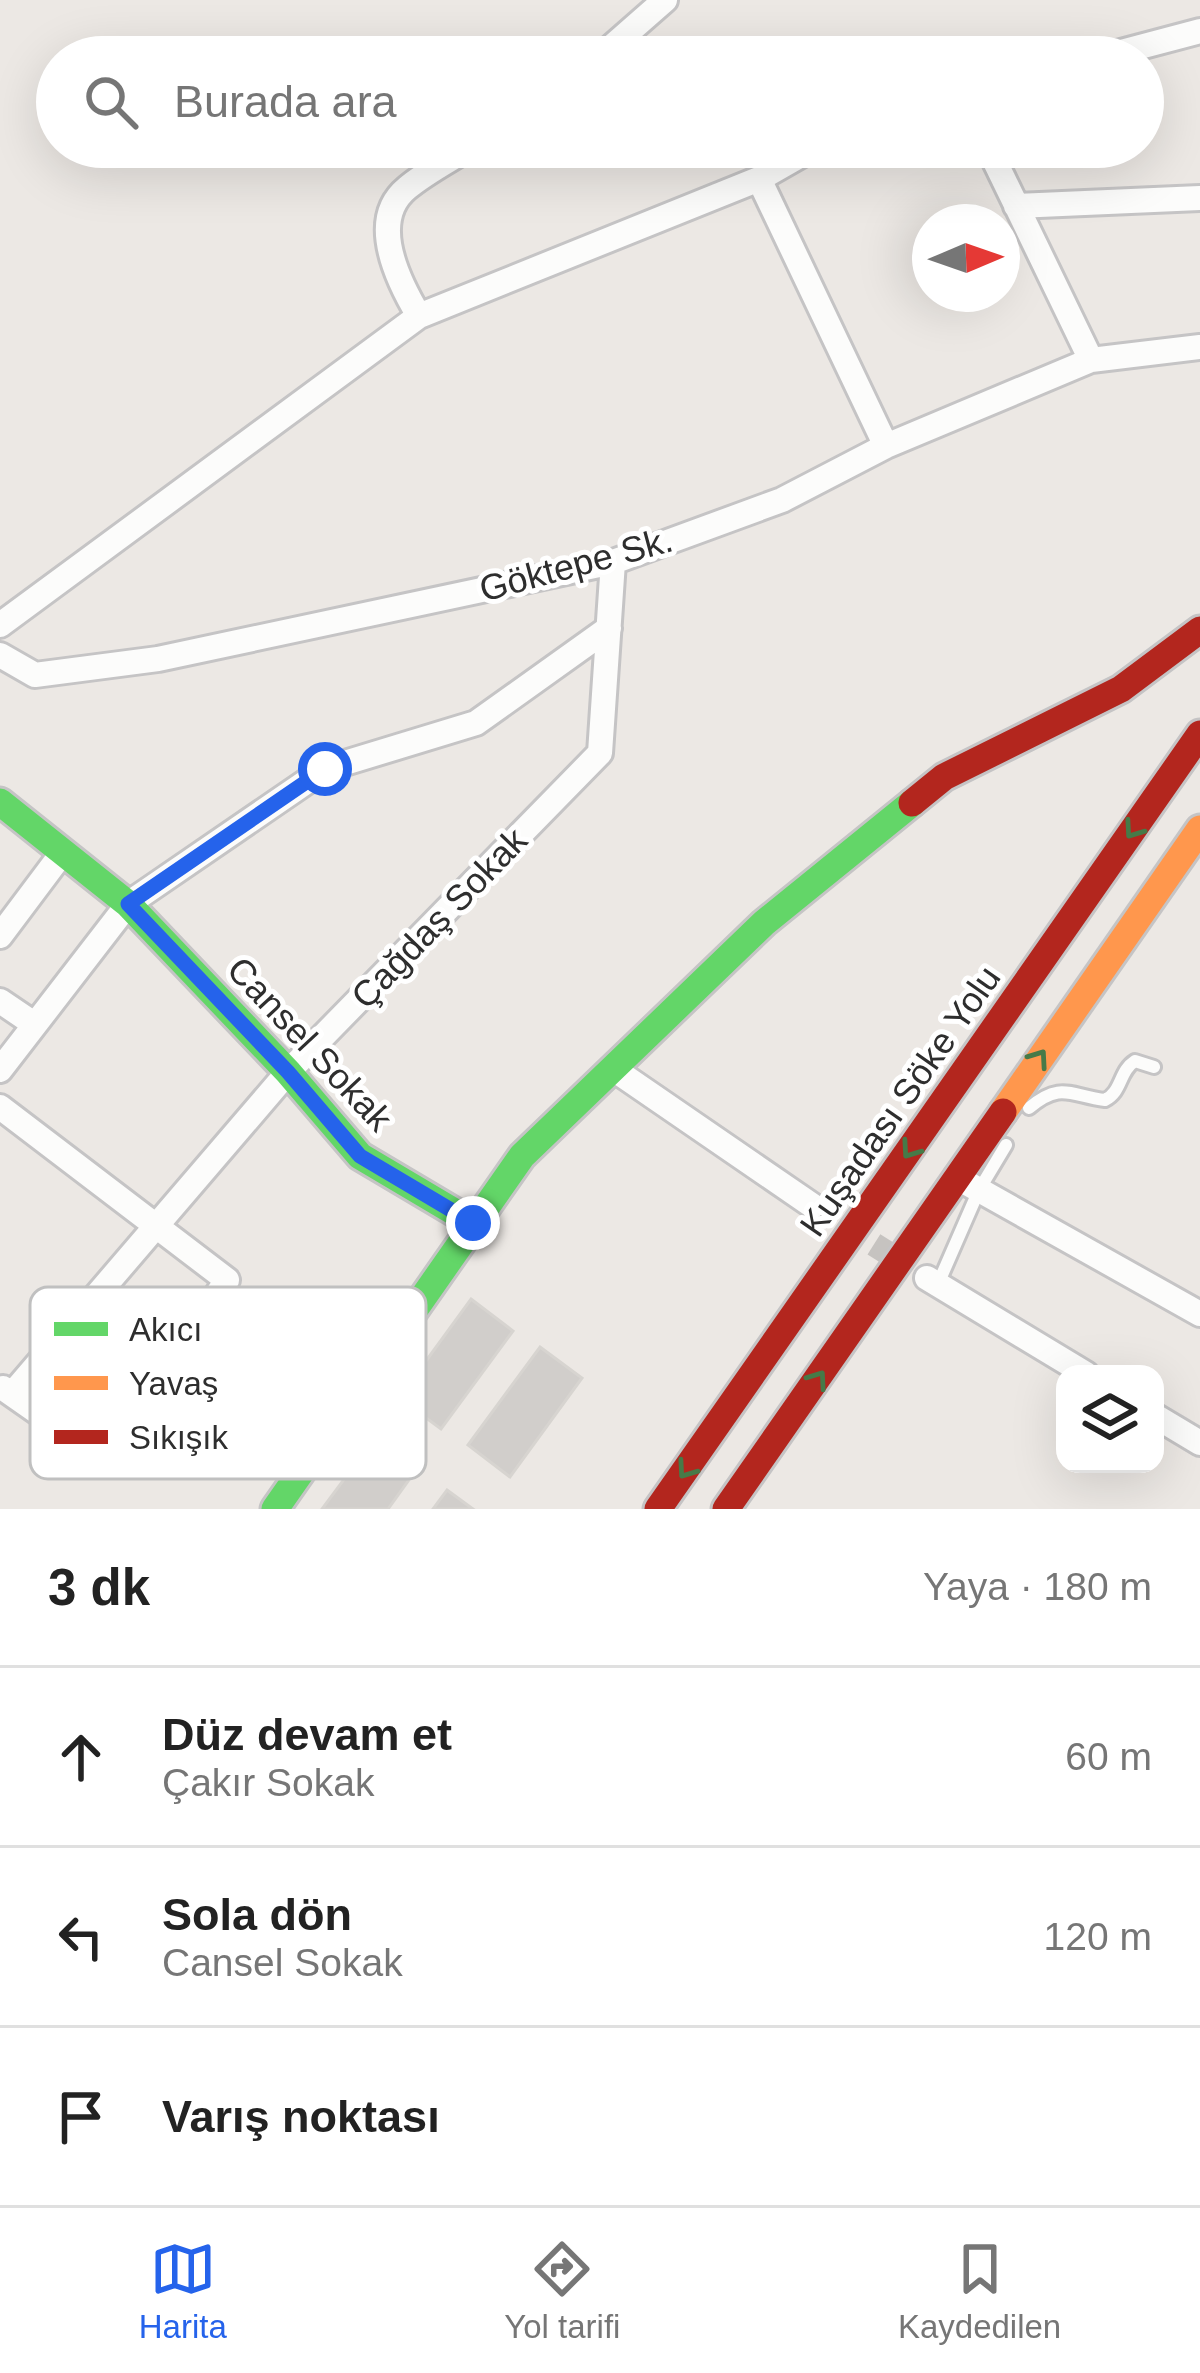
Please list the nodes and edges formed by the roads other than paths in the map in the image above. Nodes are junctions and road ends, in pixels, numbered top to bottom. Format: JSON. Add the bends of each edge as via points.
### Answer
{"nodes":[{"id":1,"x":665,"y":0,"type":"edge"},
{"id":2,"x":1200,"y":31,"type":"edge"},
{"id":3,"x":624,"y":36,"type":"edge"},
{"id":4,"x":1164,"y":41,"type":"edge"},
{"id":5,"x":438,"y":168,"type":"edge"},
{"id":6,"x":778,"y":168,"type":"edge"},
{"id":7,"x":998,"y":168,"type":"edge"},
{"id":8,"x":759,"y":179,"type":"junction"},
{"id":9,"x":1200,"y":198,"type":"edge"},
{"id":10,"x":1015,"y":204,"type":"edge"},
{"id":11,"x":1020,"y":206,"type":"edge"},
{"id":12,"x":1020,"y":214,"type":"edge"},
{"id":13,"x":419,"y":316,"type":"junction"},
{"id":14,"x":1200,"y":347,"type":"edge"},
{"id":15,"x":1091,"y":360,"type":"junction"},
{"id":16,"x":886,"y":446,"type":"junction"},
{"id":17,"x":613,"y":562,"type":"junction"},
{"id":18,"x":0,"y":625,"type":"edge"},
{"id":19,"x":609,"y":628,"type":"junction"},
{"id":20,"x":1200,"y":630,"type":"edge"},
{"id":21,"x":0,"y":656,"type":"edge"},
{"id":22,"x":1200,"y":734,"type":"edge"},
{"id":23,"x":0,"y":802,"type":"edge"},
{"id":24,"x":1200,"y":829,"type":"edge"},
{"id":25,"x":63,"y":852,"type":"junction"},
{"id":26,"x":128,"y":904,"type":"junction"},
{"id":27,"x":0,"y":936,"type":"edge"},
{"id":28,"x":0,"y":1001,"type":"edge"},
{"id":29,"x":34,"y":1024,"type":"junction"},
{"id":30,"x":1154,"y":1067,"type":"dead end"},
{"id":31,"x":612,"y":1068,"type":"junction"},
{"id":32,"x":0,"y":1070,"type":"edge"},
{"id":33,"x":288,"y":1072,"type":"junction"},
{"id":34,"x":0,"y":1107,"type":"edge"},
{"id":35,"x":967,"y":1183,"type":"junction"},
{"id":36,"x":813,"y":1206,"type":"tunnel mouth"},
{"id":37,"x":473,"y":1223,"type":"junction"},
{"id":38,"x":156,"y":1225,"type":"junction"},
{"id":39,"x":933,"y":1281,"type":"joint"},
{"id":40,"x":100,"y":1287,"type":"edge"},
{"id":41,"x":222,"y":1287,"type":"edge"},
{"id":42,"x":426,"y":1291,"type":"edge"},
{"id":43,"x":1199,"y":1313,"type":"edge"},
{"id":44,"x":30,"y":1364,"type":"edge"},
{"id":45,"x":1071,"y":1365,"type":"edge"},
{"id":46,"x":6,"y":1390,"type":"edge"},
{"id":47,"x":1164,"y":1421,"type":"edge"},
{"id":48,"x":1200,"y":1443,"type":"edge"},
{"id":49,"x":296,"y":1479,"type":"edge"},
{"id":50,"x":275,"y":1509,"type":"edge"},
{"id":51,"x":658,"y":1509,"type":"edge"},
{"id":52,"x":726,"y":1509,"type":"edge"}],
"edges":[{"from":1,"to":3,"type":"street"},
{"from":2,"to":4,"type":"street"},
{"from":5,"to":13,"type":"street","via":[[404,190],[387,217],[392,254]]},
{"from":6,"to":8,"type":"street"},
{"from":7,"to":10,"type":"street"},
{"from":8,"to":13,"type":"street"},
{"from":8,"to":16,"type":"street"},
{"from":9,"to":11,"type":"street"},
{"from":12,"to":15,"type":"street"},
{"from":13,"to":18,"type":"street"},
{"from":14,"to":15,"type":"street","name":"Göktepe Sk."},
{"from":15,"to":16,"type":"street","name":"Göktepe Sk."},
{"from":16,"to":17,"type":"street","name":"Göktepe Sk.","via":[[782,500]]},
{"from":17,"to":19,"type":"street","name":"Çağdaş Sokak"},
{"from":17,"to":21,"type":"street","name":"Göktepe Sk.","via":[[158,659],[35,675]]},
{"from":19,"to":26,"type":"street","via":[[476,723],[325,769]]},
{"from":19,"to":33,"type":"street","name":"Çağdaş Sokak","via":[[600,753]]},
{"from":20,"to":31,"type":"main road","via":[[1121,689],[944,777],[764,923]]},
{"from":22,"to":51,"type":"main road","name":"Kuşadası Söke Yolu","one_way":true},
{"from":23,"to":25,"type":"main road","name":"Cansel Sokak"},
{"from":35,"to":24,"type":"main road","one_way":true},
{"from":25,"to":26,"type":"main road","name":"Cansel Sokak"},
{"from":25,"to":27,"type":"street"},
{"from":26,"to":29,"type":"street"},
{"from":26,"to":33,"type":"main road","name":"Cansel Sokak"},
{"from":28,"to":29,"type":"street"},
{"from":29,"to":32,"type":"street"},
{"from":30,"to":35,"type":"lane","via":[[1125,1067],[1105,1100],[1070,1090],[1038,1100]]},
{"from":31,"to":36,"type":"street"},
{"from":31,"to":37,"type":"main road","via":[[522,1156]]},
{"from":33,"to":37,"type":"main road","name":"Cansel Sokak","via":[[360,1156]]},
{"from":33,"to":38,"type":"street","name":"Çağdaş Sokak"},
{"from":34,"to":38,"type":"street"},
{"from":35,"to":39,"type":"lane"},
{"from":35,"to":43,"type":"street"},
{"from":52,"to":35,"type":"main road","one_way":true},
{"from":37,"to":42,"type":"main road"},
{"from":38,"to":40,"type":"street","name":"Çağdaş Sokak"},
{"from":38,"to":41,"type":"street","via":[[227,1280]]},
{"from":39,"to":45,"type":"street"},
{"from":44,"to":46,"type":"street","name":"Çağdaş Sokak"},
{"from":47,"to":48,"type":"street"},
{"from":49,"to":50,"type":"main road"}]}
